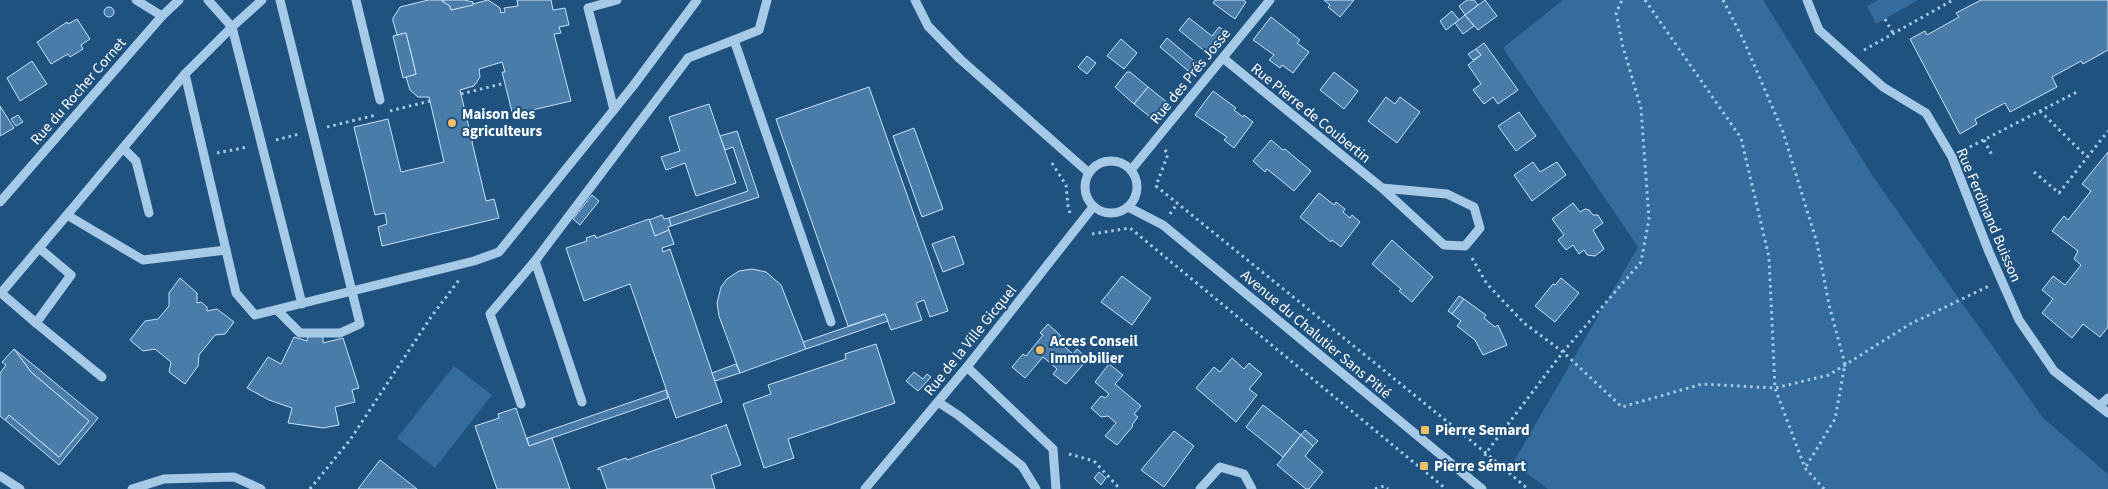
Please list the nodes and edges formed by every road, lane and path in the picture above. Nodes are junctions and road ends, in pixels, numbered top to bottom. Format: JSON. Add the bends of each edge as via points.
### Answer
{"nodes":[{"id":1,"x":136,"y":0,"type":"edge"},
{"id":2,"x":179,"y":0,"type":"edge"},
{"id":3,"x":208,"y":0,"type":"edge"},
{"id":4,"x":262,"y":0,"type":"edge"},
{"id":5,"x":280,"y":0,"type":"edge"},
{"id":6,"x":356,"y":0,"type":"edge"},
{"id":7,"x":617,"y":0,"type":"edge"},
{"id":8,"x":697,"y":0,"type":"edge"},
{"id":9,"x":767,"y":0,"type":"edge"},
{"id":10,"x":915,"y":0,"type":"edge"},
{"id":11,"x":1270,"y":0,"type":"edge"},
{"id":12,"x":1622,"y":0,"type":"edge"},
{"id":13,"x":1644,"y":0,"type":"edge"},
{"id":14,"x":1723,"y":0,"type":"edge"},
{"id":15,"x":1807,"y":0,"type":"edge"},
{"id":16,"x":1953,"y":0,"type":"edge"},
{"id":17,"x":162,"y":16,"type":"junction"},
{"id":18,"x":1885,"y":19,"type":"dead end"},
{"id":19,"x":232,"y":27,"type":"junction"},
{"id":20,"x":1893,"y":34,"type":"junction"},
{"id":21,"x":734,"y":40,"type":"junction"},
{"id":22,"x":1223,"y":58,"type":"junction"},
{"id":23,"x":1850,"y":58,"type":"junction"},
{"id":24,"x":185,"y":74,"type":"junction"},
{"id":25,"x":505,"y":83,"type":"dead end"},
{"id":26,"x":2077,"y":92,"type":"dead end"},
{"id":27,"x":461,"y":94,"type":"dead end"},
{"id":28,"x":380,"y":100,"type":"dead end"},
{"id":29,"x":614,"y":110,"type":"junction"},
{"id":30,"x":2040,"y":111,"type":"junction"},
{"id":31,"x":2108,"y":131,"type":"edge"},
{"id":32,"x":1156,"y":140,"type":"junction"},
{"id":33,"x":1984,"y":140,"type":"junction"},
{"id":34,"x":123,"y":148,"type":"junction"},
{"id":35,"x":1952,"y":157,"type":"junction"},
{"id":36,"x":1993,"y":157,"type":"dead end"},
{"id":37,"x":2088,"y":157,"type":"junction"},
{"id":38,"x":1052,"y":163,"type":"dead end"},
{"id":39,"x":1131,"y":170,"type":"junction"},
{"id":40,"x":1088,"y":172,"type":"junction"},
{"id":41,"x":2034,"y":172,"type":"dead end"},
{"id":42,"x":1382,"y":188,"type":"junction"},
{"id":43,"x":0,"y":202,"type":"edge"},
{"id":44,"x":1093,"y":207,"type":"junction"},
{"id":45,"x":1128,"y":207,"type":"junction"},
{"id":46,"x":149,"y":213,"type":"dead end"},
{"id":47,"x":67,"y":215,"type":"junction"},
{"id":48,"x":1076,"y":230,"type":"junction"},
{"id":49,"x":1465,"y":246,"type":"junction"},
{"id":50,"x":39,"y":248,"type":"junction"},
{"id":51,"x":226,"y":250,"type":"junction"},
{"id":52,"x":474,"y":261,"type":"junction"},
{"id":53,"x":534,"y":261,"type":"junction"},
{"id":54,"x":2001,"y":280,"type":"junction"},
{"id":55,"x":351,"y":292,"type":"junction"},
{"id":56,"x":302,"y":304,"type":"junction"},
{"id":57,"x":277,"y":310,"type":"junction"},
{"id":58,"x":36,"y":322,"type":"junction"},
{"id":59,"x":831,"y":322,"type":"dead end"},
{"id":60,"x":1563,"y":352,"type":"junction"},
{"id":61,"x":1845,"y":364,"type":"junction"},
{"id":62,"x":967,"y":367,"type":"junction"},
{"id":63,"x":102,"y":378,"type":"dead end"},
{"id":64,"x":1775,"y":388,"type":"junction"},
{"id":65,"x":2108,"y":398,"type":"edge"},
{"id":66,"x":582,"y":402,"type":"dead end"},
{"id":67,"x":938,"y":402,"type":"junction"},
{"id":68,"x":521,"y":404,"type":"dead end"},
{"id":69,"x":2099,"y":406,"type":"junction"},
{"id":70,"x":2108,"y":413,"type":"edge"},
{"id":71,"x":1053,"y":449,"type":"junction"},
{"id":72,"x":1486,"y":453,"type":"junction"},
{"id":73,"x":1805,"y":468,"type":"junction"},
{"id":74,"x":0,"y":476,"type":"edge"},
{"id":75,"x":1474,"y":483,"type":"junction"},
{"id":76,"x":20,"y":489,"type":"edge"},
{"id":77,"x":132,"y":489,"type":"edge"},
{"id":78,"x":261,"y":489,"type":"edge"},
{"id":79,"x":310,"y":489,"type":"edge"},
{"id":80,"x":865,"y":489,"type":"edge"},
{"id":81,"x":1036,"y":489,"type":"edge"},
{"id":82,"x":1056,"y":489,"type":"edge"},
{"id":83,"x":1120,"y":489,"type":"edge"},
{"id":84,"x":1200,"y":489,"type":"edge"},
{"id":85,"x":1252,"y":489,"type":"edge"},
{"id":86,"x":1375,"y":489,"type":"edge"},
{"id":87,"x":1388,"y":489,"type":"edge"},
{"id":88,"x":1446,"y":489,"type":"edge"},
{"id":89,"x":1482,"y":489,"type":"edge"},
{"id":90,"x":1528,"y":489,"type":"edge"},
{"id":91,"x":1824,"y":489,"type":"edge"}],
"edges":[{"from":1,"to":17,"type":"street"},
{"from":2,"to":17,"type":"street","name":"Rue du Rocher Cornet"},
{"from":3,"to":19,"type":"street"},
{"from":4,"to":19,"type":"street"},
{"from":5,"to":55,"type":"street"},
{"from":6,"to":28,"type":"street"},
{"from":7,"to":29,"type":"street","via":[[588,8]]},
{"from":8,"to":29,"type":"street"},
{"from":9,"to":21,"type":"street","via":[[759,30]]},
{"from":10,"to":40,"type":"street","via":[[928,26],[960,59]]},
{"from":11,"to":22,"type":"street","name":"Rue des Prés Josse"},
{"from":12,"to":60,"type":"path","via":[[1616,13],[1641,108],[1649,219],[1641,262]]},
{"from":13,"to":64,"type":"path","via":[[1741,138],[1769,257]]},
{"from":14,"to":61,"type":"path","via":[[1783,132],[1817,243]]},
{"from":15,"to":23,"type":"street","name":"Rue Ferdinand Buisson","via":[[1819,30]]},
{"from":16,"to":20,"type":"path"},
{"from":17,"to":43,"type":"street","name":"Rue du Rocher Cornet"},
{"from":18,"to":20,"type":"path"},
{"from":19,"to":24,"type":"street"},
{"from":19,"to":56,"type":"street"},
{"from":20,"to":23,"type":"path"},
{"from":21,"to":53,"type":"street","via":[[688,58]]},
{"from":21,"to":59,"type":"street"},
{"from":22,"to":32,"type":"street","name":"Rue des Prés Josse"},
{"from":22,"to":42,"type":"street","name":"Rue Pierre de Coubertin"},
{"from":23,"to":35,"type":"street","name":"Rue Ferdinand Buisson","via":[[1883,87],[1926,113]]},
{"from":24,"to":34,"type":"street"},
{"from":24,"to":51,"type":"street"},
{"from":25,"to":27,"type":"path"},
{"from":26,"to":30,"type":"path"},
{"from":29,"to":52,"type":"street","via":[[499,252]]},
{"from":30,"to":33,"type":"path"},
{"from":30,"to":37,"type":"path"},
{"from":31,"to":37,"type":"path"},
{"from":32,"to":39,"type":"street","name":"Rue des Prés Josse"},
{"from":32,"to":72,"type":"path","via":[[1168,154],[1156,186]]},
{"from":33,"to":35,"type":"path"},
{"from":33,"to":36,"type":"path"},
{"from":34,"to":46,"type":"street","via":[[136,161]]},
{"from":34,"to":47,"type":"street"},
{"from":35,"to":54,"type":"street","name":"Rue Ferdinand Buisson"},
{"from":37,"to":41,"type":"path","via":[[2059,193]]},
{"from":38,"to":48,"type":"path","via":[[1066,185],[1068,206]]},
{"from":39,"to":40,"type":"street","via":[[1109,160]]},
{"from":39,"to":45,"type":"street","via":[[1137,185]]},
{"from":40,"to":44,"type":"street","via":[[1084,186]]},
{"from":42,"to":49,"type":"street","name":"Rue Pierre de Coubertin","via":[[1444,245]]},
{"from":42,"to":49,"type":"street","via":[[1446,194],[1474,207],[1480,228]]},
{"from":44,"to":45,"type":"street","via":[[1107,213]]},
{"from":44,"to":48,"type":"street","name":"Rue de la Ville Gicquel"},
{"from":45,"to":75,"type":"street","name":"Avenue du Chalutier Sans Pitié","via":[[1163,225]]},
{"from":47,"to":50,"type":"street"},
{"from":47,"to":51,"type":"street","via":[[142,260]]},
{"from":48,"to":62,"type":"street","name":"Rue de la Ville Gicquel"},
{"from":48,"to":88,"type":"path","via":[[1091,234],[1130,228]]},
{"from":49,"to":60,"type":"path","via":[[1487,284],[1524,323]]},
{"from":50,"to":58,"type":"street","via":[[71,275]]},
{"from":50,"to":58,"type":"street","via":[[1,293]]},
{"from":51,"to":57,"type":"street","via":[[236,293],[255,316]]},
{"from":52,"to":55,"type":"street"},
{"from":52,"to":79,"type":"path","via":[[431,317],[350,440]]},
{"from":53,"to":66,"type":"street"},
{"from":53,"to":68,"type":"street","via":[[490,314]]},
{"from":54,"to":61,"type":"path","via":[[1910,324]]},
{"from":54,"to":69,"type":"street","name":"Rue Ferdinand Buisson","via":[[2019,320],[2054,371]]},
{"from":55,"to":56,"type":"street"},
{"from":55,"to":57,"type":"street","via":[[360,324],[340,333],[300,334]]},
{"from":56,"to":57,"type":"street"},
{"from":58,"to":63,"type":"street"},
{"from":60,"to":64,"type":"path","via":[[1622,407],[1702,384]]},
{"from":60,"to":72,"type":"path"},
{"from":61,"to":64,"type":"path","via":[[1829,375]]},
{"from":61,"to":73,"type":"path","via":[[1835,419]]},
{"from":62,"to":67,"type":"street","name":"Rue de la Ville Gicquel"},
{"from":62,"to":71,"type":"street"},
{"from":64,"to":73,"type":"path"},
{"from":65,"to":69,"type":"street"},
{"from":67,"to":80,"type":"street","name":"Rue de la Ville Gicquel"},
{"from":67,"to":81,"type":"street","via":[[1022,466]]},
{"from":69,"to":70,"type":"street","name":"Rue Ferdinand Buisson"},
{"from":71,"to":82,"type":"street"},
{"from":71,"to":83,"type":"path","via":[[1094,461]]},
{"from":72,"to":75,"type":"path"},
{"from":72,"to":90,"type":"path"},
{"from":73,"to":91,"type":"path"},
{"from":74,"to":76,"type":"street"},
{"from":75,"to":89,"type":"street","name":"Avenue du Chalutier Sans Pitié"},
{"from":77,"to":78,"type":"street","via":[[164,480],[234,477]]},
{"from":84,"to":85,"type":"street","via":[[1220,467],[1244,474]]},
{"from":86,"to":87,"type":"path","via":[[1384,486]]}]}
